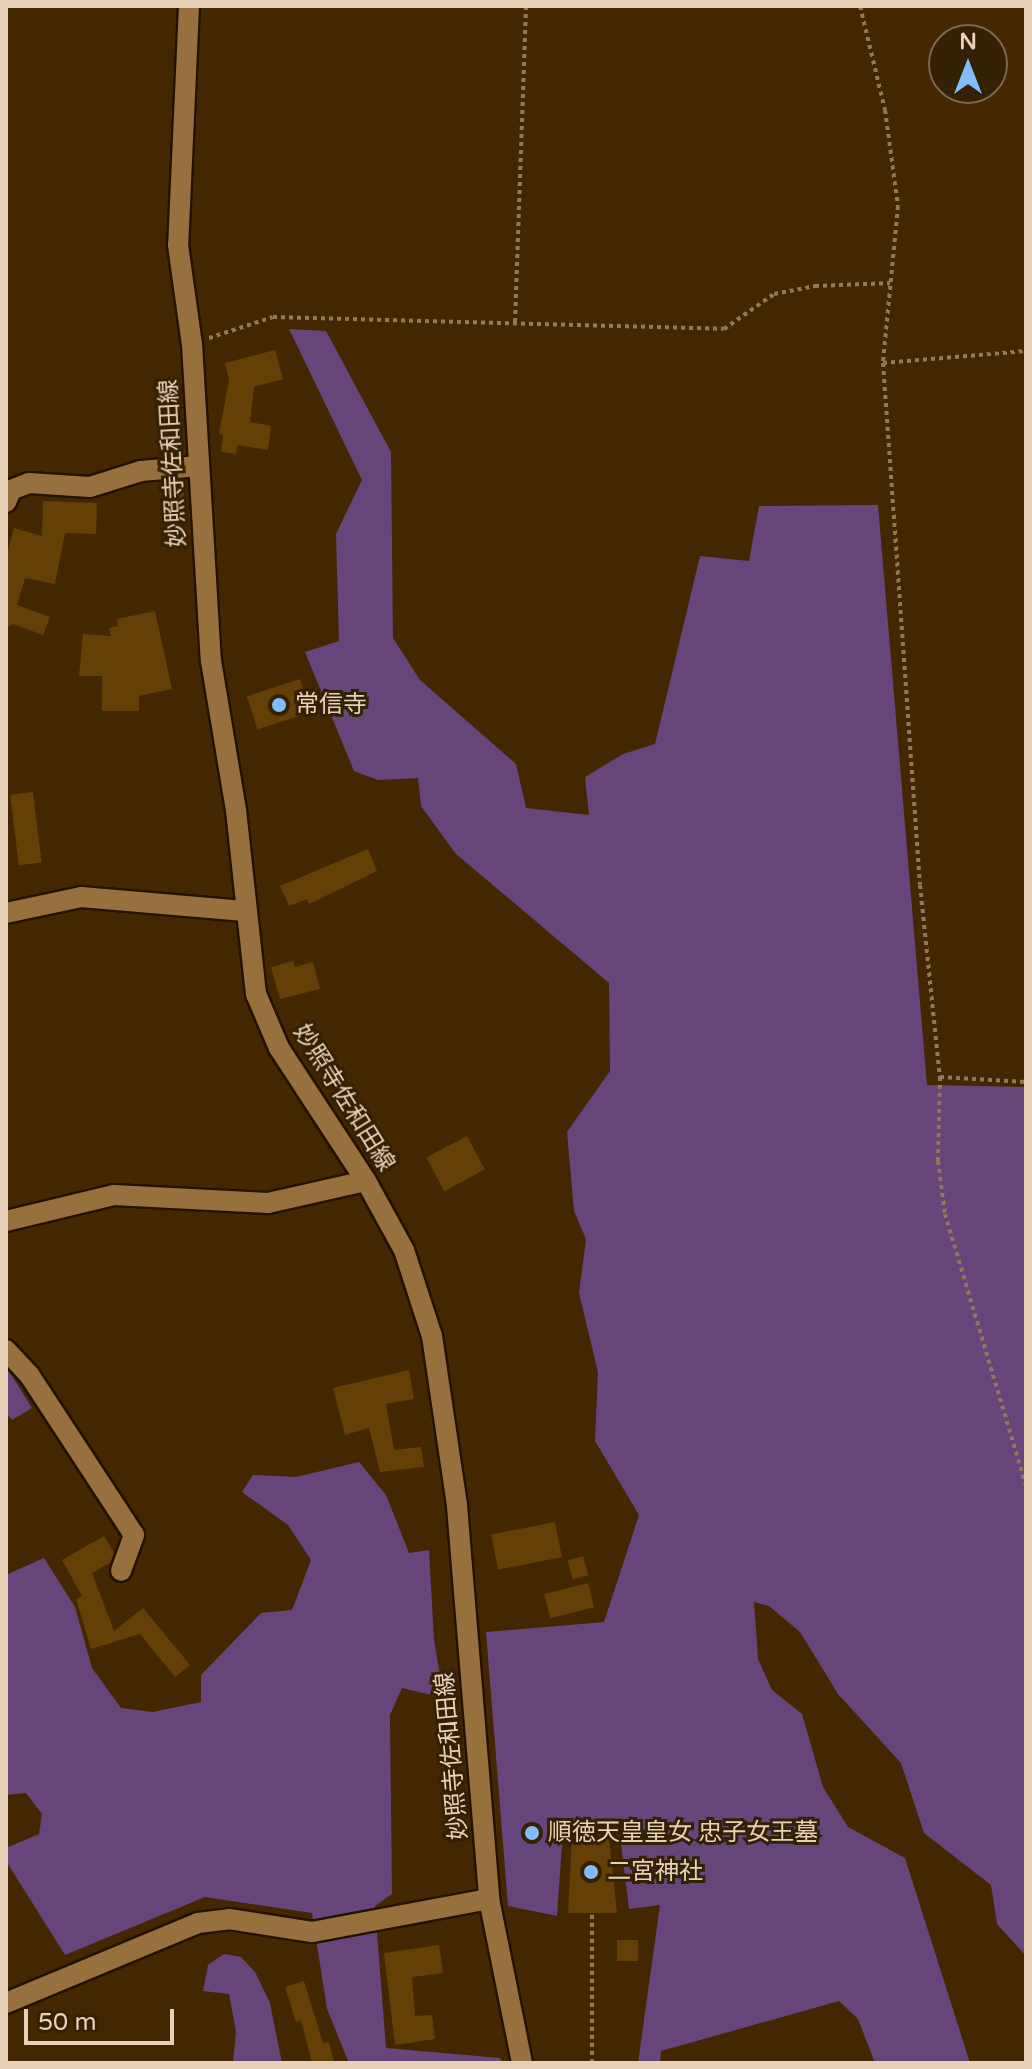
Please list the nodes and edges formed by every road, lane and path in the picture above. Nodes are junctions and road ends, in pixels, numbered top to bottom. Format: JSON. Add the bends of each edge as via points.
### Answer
{"nodes":[{"id":1,"x":185,"y":6,"type":"edge"},
{"id":2,"x":526,"y":6,"type":"edge"},
{"id":3,"x":860,"y":6,"type":"edge"},
{"id":4,"x":890,"y":283,"type":"junction"},
{"id":5,"x":515,"y":322,"type":"junction"},
{"id":6,"x":192,"y":344,"type":"junction"},
{"id":7,"x":1026,"y":351,"type":"edge"},
{"id":8,"x":883,"y":363,"type":"junction"},
{"id":9,"x":199,"y":466,"type":"junction"},
{"id":10,"x":6,"y":502,"type":"edge"},
{"id":11,"x":244,"y":911,"type":"junction"},
{"id":12,"x":6,"y":913,"type":"edge"},
{"id":13,"x":940,"y":1077,"type":"junction"},
{"id":14,"x":1026,"y":1082,"type":"edge"},
{"id":15,"x":366,"y":1181,"type":"junction"},
{"id":16,"x":6,"y":1221,"type":"edge"},
{"id":17,"x":6,"y":1350,"type":"edge"},
{"id":18,"x":1026,"y":1485,"type":"edge"},
{"id":19,"x":121,"y":1571,"type":"dead end"},
{"id":20,"x":489,"y":1899,"type":"junction"},
{"id":21,"x":592,"y":1913,"type":"dead end"},
{"id":22,"x":6,"y":2003,"type":"edge"},
{"id":23,"x":522,"y":2063,"type":"edge"},
{"id":24,"x":592,"y":2063,"type":"edge"}],
"edges":[{"from":1,"to":6,"type":"main road","name":"妙照寺佐和田線","via":[[178,245]]},
{"from":2,"to":5,"type":"path"},
{"from":3,"to":4,"type":"path","via":[[885,110],[898,206]]},
{"from":4,"to":5,"type":"path","via":[[791,289],[774,294],[724,329]]},
{"from":4,"to":8,"type":"path"},
{"from":5,"to":6,"type":"path","via":[[273,317]]},
{"from":6,"to":9,"type":"main road","name":"妙照寺佐和田線"},
{"from":7,"to":8,"type":"path"},
{"from":8,"to":13,"type":"path","via":[[920,885]]},
{"from":9,"to":10,"type":"main road","via":[[141,471],[90,487],[29,483],[11,490]]},
{"from":9,"to":11,"type":"main road","name":"妙照寺佐和田線","via":[[211,661],[236,810]]},
{"from":11,"to":12,"type":"main road","via":[[81,897]]},
{"from":11,"to":15,"type":"main road","name":"妙照寺佐和田線","via":[[256,994],[279,1048]]},
{"from":13,"to":14,"type":"path"},
{"from":13,"to":18,"type":"path","via":[[938,1161],[945,1214]]},
{"from":15,"to":16,"type":"main road","via":[[268,1203],[114,1195]]},
{"from":15,"to":20,"type":"main road","name":"妙照寺佐和田線","via":[[404,1250],[432,1336],[457,1506]]},
{"from":17,"to":19,"type":"main road","via":[[30,1376],[134,1535]]},
{"from":20,"to":22,"type":"main road","via":[[312,1932],[229,1919],[198,1923]]},
{"from":20,"to":23,"type":"main road","name":"妙照寺佐和田線"},
{"from":21,"to":24,"type":"path"}]}
